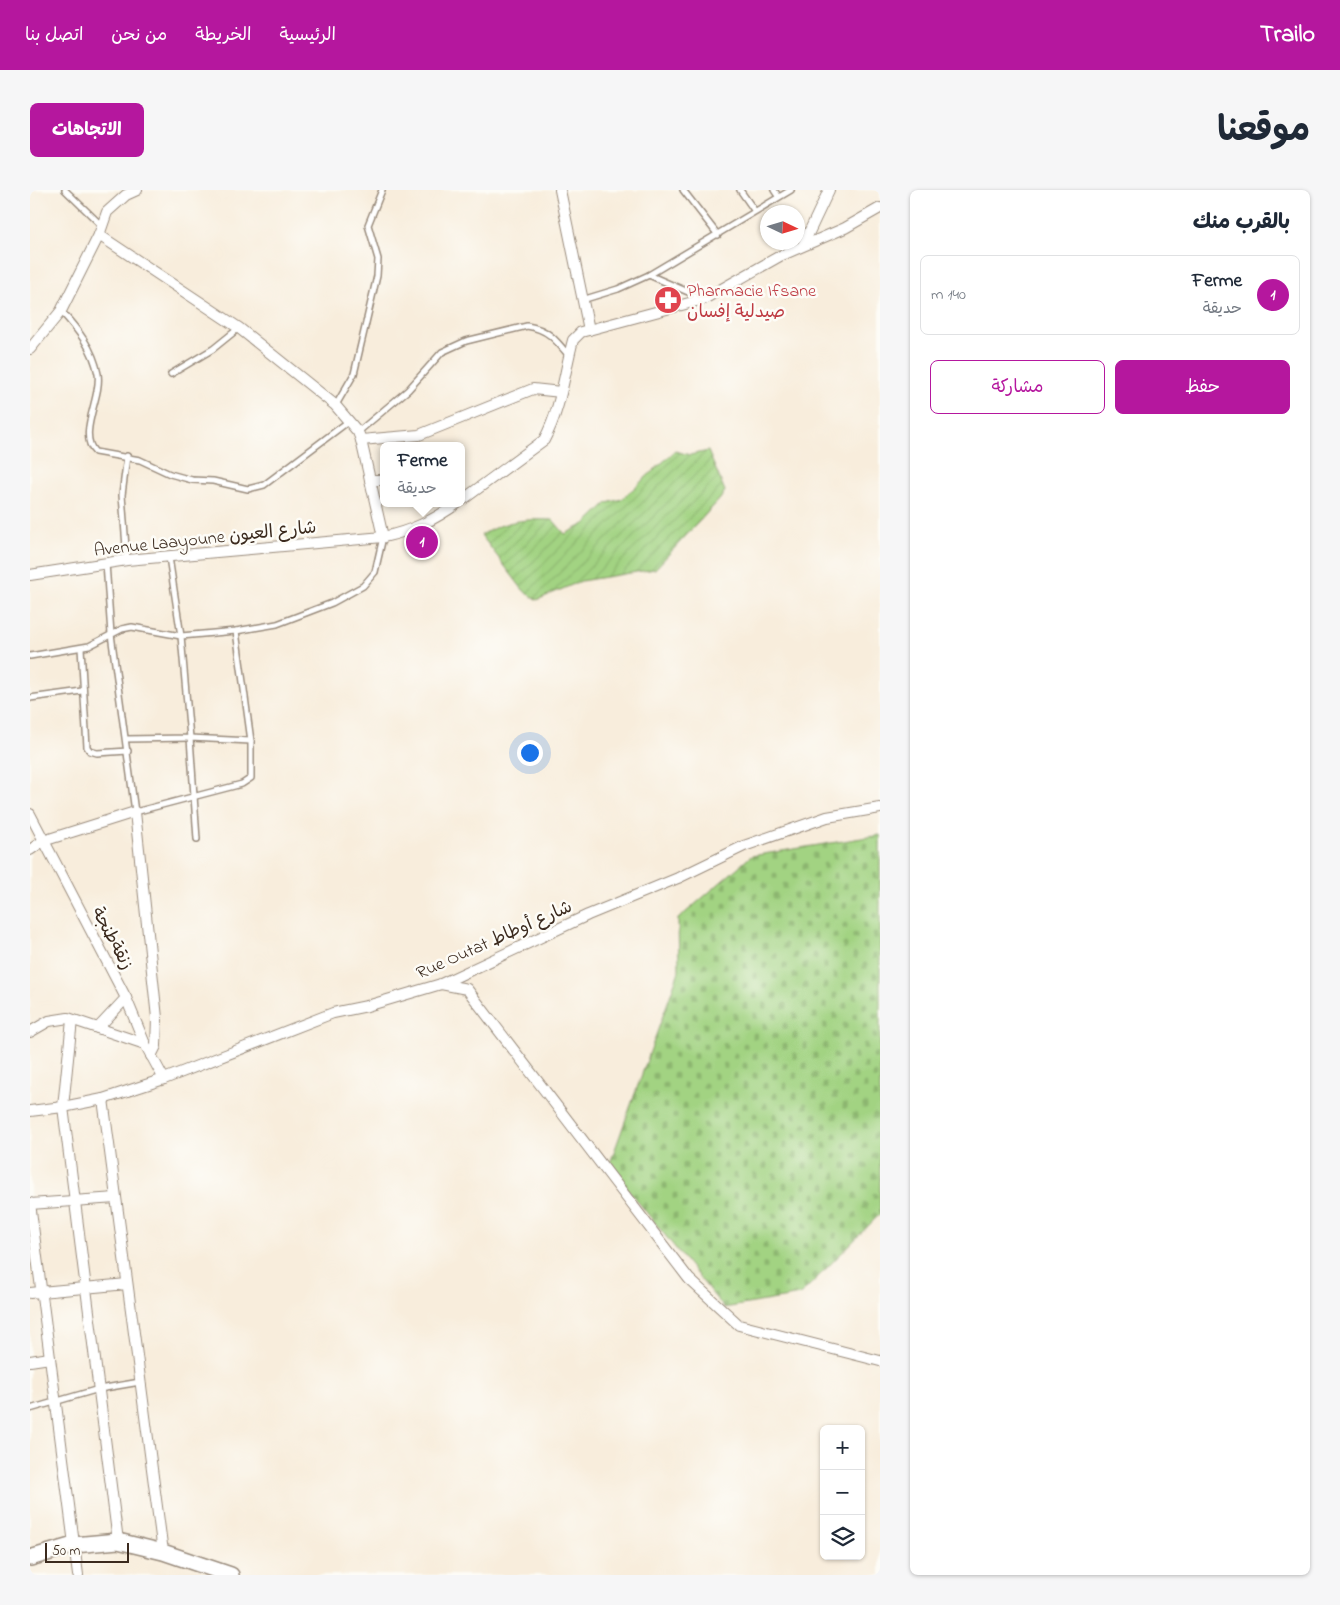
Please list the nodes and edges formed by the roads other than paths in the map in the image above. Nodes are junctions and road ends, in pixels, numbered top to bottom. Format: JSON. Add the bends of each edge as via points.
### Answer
{"nodes":[{"id":1,"x":65,"y":190,"type":"edge"},
{"id":2,"x":137,"y":190,"type":"edge"},
{"id":3,"x":382,"y":190,"type":"edge"},
{"id":4,"x":560,"y":190,"type":"edge"},
{"id":5,"x":683,"y":190,"type":"edge"},
{"id":6,"x":740,"y":190,"type":"edge"},
{"id":7,"x":774,"y":190,"type":"edge"},
{"id":8,"x":791,"y":190,"type":"edge"},
{"id":9,"x":829,"y":190,"type":"edge"},
{"id":10,"x":778,"y":196,"type":"junction"},
{"id":11,"x":754,"y":210,"type":"junction"},
{"id":12,"x":878,"y":212,"type":"edge"},
{"id":13,"x":100,"y":230,"type":"junction"},
{"id":14,"x":718,"y":235,"type":"junction"},
{"id":15,"x":805,"y":241,"type":"edge"},
{"id":16,"x":805,"y":244,"type":"edge"},
{"id":17,"x":794,"y":250,"type":"edge"},
{"id":18,"x":650,"y":275,"type":"junction"},
{"id":19,"x":704,"y":299,"type":"junction"},
{"id":20,"x":582,"y":300,"type":"junction"},
{"id":21,"x":61,"y":312,"type":"junction"},
{"id":22,"x":238,"y":328,"type":"junction"},
{"id":23,"x":589,"y":330,"type":"junction"},
{"id":24,"x":30,"y":349,"type":"edge"},
{"id":25,"x":569,"y":356,"type":"junction"},
{"id":26,"x":171,"y":374,"type":"dead end"},
{"id":27,"x":561,"y":392,"type":"junction"},
{"id":28,"x":336,"y":406,"type":"junction"},
{"id":29,"x":349,"y":421,"type":"junction"},
{"id":30,"x":360,"y":436,"type":"junction"},
{"id":31,"x":128,"y":456,"type":"junction"},
{"id":32,"x":370,"y":480,"type":"junction"},
{"id":33,"x":380,"y":480,"type":"edge"},
{"id":34,"x":465,"y":496,"type":"edge"},
{"id":35,"x":450,"y":507,"type":"edge"},
{"id":36,"x":383,"y":538,"type":"junction"},
{"id":37,"x":169,"y":557,"type":"junction"},
{"id":38,"x":126,"y":560,"type":"junction"},
{"id":39,"x":106,"y":563,"type":"junction"},
{"id":40,"x":30,"y":575,"type":"edge"},
{"id":41,"x":236,"y":631,"type":"junction"},
{"id":42,"x":111,"y":634,"type":"junction"},
{"id":43,"x":181,"y":636,"type":"junction"},
{"id":44,"x":81,"y":648,"type":"junction"},
{"id":45,"x":30,"y":656,"type":"edge"},
{"id":46,"x":82,"y":691,"type":"junction"},
{"id":47,"x":30,"y":698,"type":"edge"},
{"id":48,"x":190,"y":738,"type":"junction"},
{"id":49,"x":126,"y":739,"type":"junction"},
{"id":50,"x":251,"y":741,"type":"junction"},
{"id":51,"x":128,"y":751,"type":"junction"},
{"id":52,"x":195,"y":797,"type":"junction"},
{"id":53,"x":880,"y":808,"type":"edge"},
{"id":54,"x":135,"y":812,"type":"junction"},
{"id":55,"x":30,"y":814,"type":"edge"},
{"id":56,"x":196,"y":839,"type":"dead end"},
{"id":57,"x":43,"y":842,"type":"junction"},
{"id":58,"x":30,"y":850,"type":"edge"},
{"id":59,"x":441,"y":984,"type":"junction"},
{"id":60,"x":126,"y":998,"type":"junction"},
{"id":61,"x":72,"y":1020,"type":"junction"},
{"id":62,"x":98,"y":1028,"type":"junction"},
{"id":63,"x":30,"y":1032,"type":"edge"},
{"id":64,"x":145,"y":1044,"type":"junction"},
{"id":65,"x":151,"y":1056,"type":"junction"},
{"id":66,"x":164,"y":1079,"type":"junction"},
{"id":67,"x":102,"y":1099,"type":"junction"},
{"id":68,"x":63,"y":1107,"type":"junction"},
{"id":69,"x":30,"y":1111,"type":"edge"},
{"id":70,"x":116,"y":1198,"type":"junction"},
{"id":71,"x":75,"y":1201,"type":"junction"},
{"id":72,"x":30,"y":1203,"type":"edge"},
{"id":73,"x":33,"y":1244,"type":"edge"},
{"id":74,"x":127,"y":1284,"type":"junction"},
{"id":75,"x":86,"y":1288,"type":"junction"},
{"id":76,"x":41,"y":1292,"type":"junction"},
{"id":77,"x":30,"y":1293,"type":"edge"},
{"id":78,"x":50,"y":1358,"type":"junction"},
{"id":79,"x":30,"y":1360,"type":"edge"},
{"id":80,"x":880,"y":1361,"type":"edge"},
{"id":81,"x":140,"y":1382,"type":"junction"},
{"id":82,"x":99,"y":1388,"type":"junction"},
{"id":83,"x":56,"y":1401,"type":"junction"},
{"id":84,"x":30,"y":1409,"type":"edge"},
{"id":85,"x":118,"y":1541,"type":"junction"},
{"id":86,"x":74,"y":1545,"type":"junction"},
{"id":87,"x":163,"y":1552,"type":"junction"},
{"id":88,"x":30,"y":1558,"type":"edge"},
{"id":89,"x":78,"y":1575,"type":"edge"},
{"id":90,"x":231,"y":1575,"type":"edge"}],
"edges":[{"from":1,"to":13,"type":"lane"},
{"from":2,"to":13,"type":"street","via":[[106,212]]},
{"from":3,"to":28,"type":"lane","via":[[368,226],[378,260],[378,276],[354,374]]},
{"from":4,"to":20,"type":"street"},
{"from":5,"to":14,"type":"lane"},
{"from":6,"to":11,"type":"lane"},
{"from":7,"to":10,"type":"lane"},
{"from":8,"to":10,"type":"lane"},
{"from":9,"to":15,"type":"street"},
{"from":10,"to":11,"type":"lane"},
{"from":11,"to":14,"type":"lane"},
{"from":12,"to":16,"type":"street"},
{"from":13,"to":21,"type":"street"},
{"from":13,"to":22,"type":"street"},
{"from":14,"to":18,"type":"lane"},
{"from":17,"to":19,"type":"street"},
{"from":18,"to":19,"type":"lane"},
{"from":18,"to":20,"type":"lane"},
{"from":19,"to":23,"type":"street"},
{"from":20,"to":23,"type":"street"},
{"from":21,"to":24,"type":"street"},
{"from":21,"to":31,"type":"lane","via":[[83,337],[93,355],[98,375],[89,427],[90,447],[95,452]]},
{"from":22,"to":26,"type":"lane","via":[[213,349]]},
{"from":22,"to":28,"type":"street"},
{"from":23,"to":25,"type":"street","name":"Avenue Laayoune شارع العيون","via":[[581,332],[573,340]]},
{"from":25,"to":27,"type":"street","name":"Avenue Laayoune شارع العيون"},
{"from":25,"to":30,"type":"lane","via":[[554,338],[537,327],[526,326],[466,341],[442,352]]},
{"from":27,"to":30,"type":"street","via":[[533,389],[419,435]]},
{"from":27,"to":34,"type":"street","name":"Avenue Laayoune شارع العيون","via":[[552,425],[544,440]]},
{"from":28,"to":29,"type":"street"},
{"from":29,"to":30,"type":"street"},
{"from":29,"to":31,"type":"lane","via":[[264,485],[255,488],[178,477]]},
{"from":30,"to":32,"type":"street"},
{"from":31,"to":38,"type":"lane","via":[[122,495]]},
{"from":32,"to":33,"type":"street"},
{"from":32,"to":36,"type":"street"},
{"from":35,"to":36,"type":"street","name":"Avenue Laayoune شارع العيون","via":[[437,518],[407,532]]},
{"from":36,"to":37,"type":"street","name":"Avenue Laayoune شارع العيون"},
{"from":36,"to":41,"type":"lane","via":[[375,572],[350,595],[277,624]]},
{"from":37,"to":38,"type":"street","name":"Avenue Laayoune شارع العيون"},
{"from":37,"to":43,"type":"lane"},
{"from":38,"to":39,"type":"street","name":"Avenue Laayoune شارع العيون"},
{"from":39,"to":40,"type":"street","name":"Avenue Laayoune شارع العيون"},
{"from":39,"to":42,"type":"lane"},
{"from":41,"to":43,"type":"lane"},
{"from":41,"to":50,"type":"lane"},
{"from":42,"to":43,"type":"lane","via":[[132,627]]},
{"from":42,"to":44,"type":"lane"},
{"from":42,"to":49,"type":"lane"},
{"from":43,"to":48,"type":"lane"},
{"from":44,"to":45,"type":"lane"},
{"from":44,"to":46,"type":"lane"},
{"from":46,"to":47,"type":"lane"},
{"from":46,"to":51,"type":"lane","via":[[90,751]]},
{"from":48,"to":49,"type":"lane"},
{"from":48,"to":50,"type":"lane"},
{"from":48,"to":52,"type":"lane"},
{"from":49,"to":51,"type":"lane"},
{"from":50,"to":52,"type":"lane","via":[[251,778],[242,784]]},
{"from":51,"to":54,"type":"lane"},
{"from":52,"to":54,"type":"lane"},
{"from":52,"to":56,"type":"lane"},
{"from":53,"to":59,"type":"street","name":"Rue Outat شارع أوطاط","via":[[827,817],[744,846]]},
{"from":54,"to":57,"type":"street"},
{"from":54,"to":65,"type":"street","via":[[157,1018],[156,1046]]},
{"from":55,"to":57,"type":"street","name":"زنقةطنجة"},
{"from":57,"to":58,"type":"street"},
{"from":57,"to":60,"type":"street","name":"زنقةطنجة"},
{"from":59,"to":66,"type":"street","name":"Rue Outat شارع أوطاط","via":[[333,1013]]},
{"from":59,"to":80,"type":"street","via":[[467,989],[689,1279],[739,1325]]},
{"from":60,"to":62,"type":"street"},
{"from":60,"to":64,"type":"street","name":"زنقةطنجة"},
{"from":61,"to":62,"type":"street"},
{"from":61,"to":63,"type":"street","via":[[58,1019]]},
{"from":61,"to":68,"type":"street"},
{"from":62,"to":64,"type":"street"},
{"from":64,"to":65,"type":"street","name":"زنقةطنجة"},
{"from":65,"to":66,"type":"street","name":"زنقةطنجة"},
{"from":66,"to":67,"type":"street","name":"Rue Outat شارع أوطاط"},
{"from":67,"to":68,"type":"street","name":"Rue Outat شارع أوطاط"},
{"from":67,"to":70,"type":"street"},
{"from":68,"to":69,"type":"street","name":"Rue Outat شارع أوطاط"},
{"from":68,"to":71,"type":"street"},
{"from":70,"to":71,"type":"street"},
{"from":70,"to":74,"type":"street"},
{"from":71,"to":72,"type":"street"},
{"from":71,"to":75,"type":"street"},
{"from":72,"to":73,"type":"street"},
{"from":73,"to":76,"type":"street"},
{"from":74,"to":75,"type":"street"},
{"from":74,"to":81,"type":"street"},
{"from":75,"to":76,"type":"street"},
{"from":75,"to":82,"type":"street"},
{"from":76,"to":77,"type":"street"},
{"from":76,"to":78,"type":"street"},
{"from":78,"to":79,"type":"street"},
{"from":78,"to":83,"type":"street"},
{"from":81,"to":82,"type":"lane"},
{"from":81,"to":87,"type":"street"},
{"from":82,"to":83,"type":"lane"},
{"from":82,"to":85,"type":"street"},
{"from":83,"to":84,"type":"lane"},
{"from":83,"to":86,"type":"street"},
{"from":85,"to":86,"type":"street"},
{"from":85,"to":87,"type":"street"},
{"from":86,"to":88,"type":"street"},
{"from":86,"to":89,"type":"street"},
{"from":87,"to":90,"type":"street"}]}
